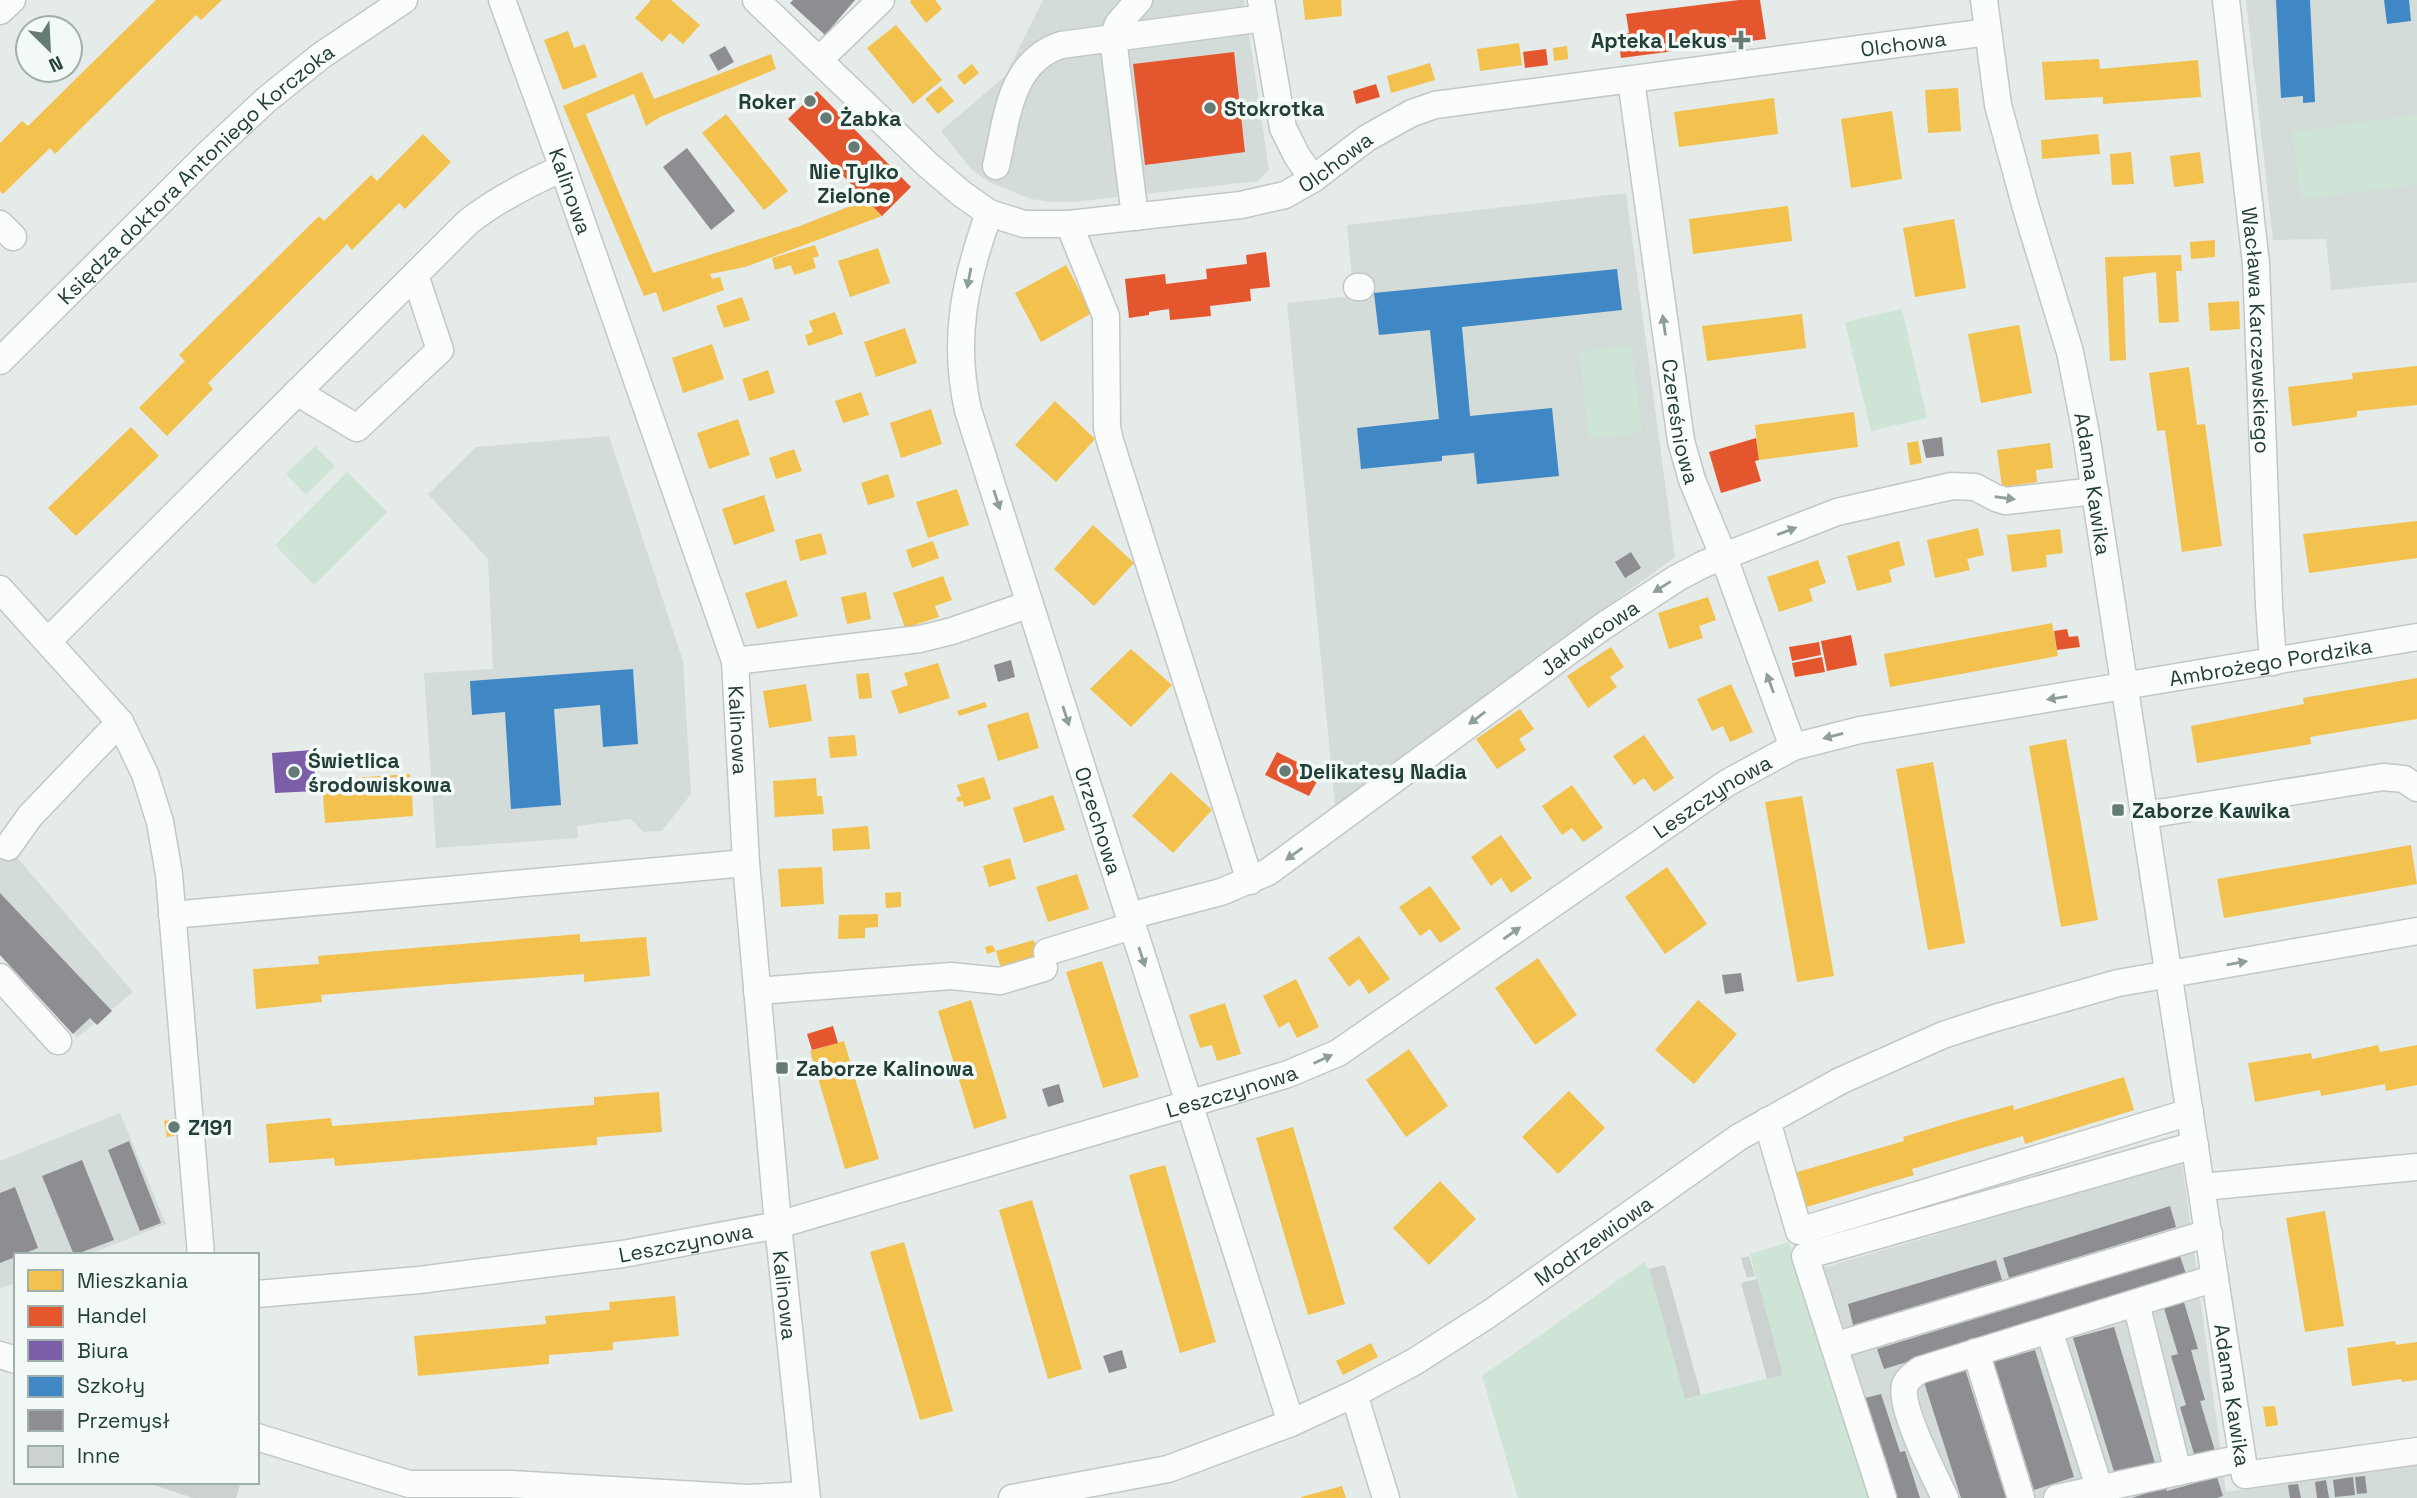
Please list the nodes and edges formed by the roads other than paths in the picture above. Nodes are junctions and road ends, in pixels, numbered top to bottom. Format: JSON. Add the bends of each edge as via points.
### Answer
{"nodes":[{"id":1,"x":12,"y":0,"type":"edge"},
{"id":2,"x":404,"y":0,"type":"edge"},
{"id":3,"x":502,"y":0,"type":"edge"},
{"id":4,"x":756,"y":0,"type":"edge"},
{"id":5,"x":881,"y":0,"type":"edge"},
{"id":6,"x":1139,"y":0,"type":"edge"},
{"id":7,"x":1984,"y":0,"type":"edge"},
{"id":8,"x":2226,"y":0,"type":"edge"},
{"id":9,"x":1262,"y":9,"type":"edge"},
{"id":10,"x":0,"y":11,"type":"edge"},
{"id":11,"x":1988,"y":32,"type":"junction"},
{"id":12,"x":1113,"y":38,"type":"junction"},
{"id":13,"x":820,"y":59,"type":"junction"},
{"id":14,"x":1631,"y":80,"type":"junction"},
{"id":15,"x":996,"y":166,"type":"dead end"},
{"id":16,"x":563,"y":167,"type":"junction"},
{"id":17,"x":1313,"y":179,"type":"junction"},
{"id":18,"x":989,"y":213,"type":"junction"},
{"id":19,"x":1135,"y":217,"type":"junction"},
{"id":20,"x":1069,"y":224,"type":"junction"},
{"id":21,"x":415,"y":275,"type":"junction"},
{"id":22,"x":0,"y":361,"type":"edge"},
{"id":23,"x":297,"y":392,"type":"junction"},
{"id":24,"x":2095,"y":491,"type":"junction"},
{"id":25,"x":1723,"y":555,"type":"junction"},
{"id":26,"x":0,"y":589,"type":"edge"},
{"id":27,"x":1030,"y":604,"type":"junction"},
{"id":28,"x":2417,"y":637,"type":"edge"},
{"id":29,"x":48,"y":641,"type":"junction"},
{"id":30,"x":735,"y":662,"type":"junction"},
{"id":31,"x":2273,"y":663,"type":"junction"},
{"id":32,"x":2125,"y":687,"type":"junction"},
{"id":33,"x":120,"y":722,"type":"junction"},
{"id":34,"x":1793,"y":747,"type":"junction"},
{"id":35,"x":2417,"y":788,"type":"edge"},
{"id":36,"x":2146,"y":816,"type":"junction"},
{"id":37,"x":8,"y":847,"type":"dead end"},
{"id":38,"x":746,"y":863,"type":"junction"},
{"id":39,"x":1250,"y":881,"type":"junction"},
{"id":40,"x":172,"y":915,"type":"junction"},
{"id":41,"x":1131,"y":921,"type":"junction"},
{"id":42,"x":2417,"y":931,"type":"edge"},
{"id":43,"x":2170,"y":974,"type":"junction"},
{"id":44,"x":0,"y":977,"type":"edge"},
{"id":45,"x":757,"y":990,"type":"junction"},
{"id":46,"x":58,"y":1041,"type":"dead end"},
{"id":47,"x":1189,"y":1104,"type":"junction"},
{"id":48,"x":2190,"y":1112,"type":"junction"},
{"id":49,"x":1767,"y":1121,"type":"junction"},
{"id":50,"x":2195,"y":1145,"type":"junction"},
{"id":51,"x":2417,"y":1167,"type":"edge"},
{"id":52,"x":2202,"y":1187,"type":"junction"},
{"id":53,"x":778,"y":1225,"type":"junction"},
{"id":54,"x":2209,"y":1233,"type":"junction"},
{"id":55,"x":201,"y":1253,"type":"edge"},
{"id":56,"x":2216,"y":1278,"type":"junction"},
{"id":57,"x":259,"y":1294,"type":"edge"},
{"id":58,"x":2136,"y":1303,"type":"junction"},
{"id":59,"x":2049,"y":1330,"type":"junction"},
{"id":60,"x":1834,"y":1346,"type":"junction"},
{"id":61,"x":1976,"y":1352,"type":"junction"},
{"id":62,"x":1354,"y":1394,"type":"junction"},
{"id":63,"x":1291,"y":1423,"type":"junction"},
{"id":64,"x":259,"y":1438,"type":"edge"},
{"id":65,"x":2417,"y":1451,"type":"edge"},
{"id":66,"x":2178,"y":1472,"type":"junction"},
{"id":67,"x":2245,"y":1477,"type":"edge"},
{"id":68,"x":2099,"y":1487,"type":"junction"},
{"id":69,"x":806,"y":1497,"type":"edge"},
{"id":70,"x":1012,"y":1498,"type":"edge"},
{"id":71,"x":1386,"y":1498,"type":"edge"},
{"id":72,"x":1883,"y":1498,"type":"edge"},
{"id":73,"x":1945,"y":1498,"type":"edge"},
{"id":74,"x":2021,"y":1498,"type":"edge"},
{"id":75,"x":2057,"y":1498,"type":"edge"}],
"edges":[{"from":1,"to":10,"type":"street"},
{"from":2,"to":22,"type":"street","name":"Księdza doktora Antoniego Korczoka","via":[[322,55],[266,100]]},
{"from":3,"to":16,"type":"street","name":"Kalinowa"},
{"from":4,"to":13,"type":"street","name":"Olchowa"},
{"from":5,"to":13,"type":"street"},
{"from":6,"to":12,"type":"street","via":[[1118,24]]},
{"from":7,"to":11,"type":"street","name":"Adama Kawika"},
{"from":8,"to":31,"type":"street","name":"Wacława Karczewskiego","via":[[2256,264]]},
{"from":9,"to":12,"type":"street"},
{"from":9,"to":17,"type":"street","via":[[1283,128]]},
{"from":11,"to":14,"type":"street","name":"Olchowa"},
{"from":11,"to":24,"type":"street","name":"Adama Kawika","via":[[1998,105],[2070,352]]},
{"from":12,"to":15,"type":"street","via":[[1061,45],[1033,59],[1014,92]]},
{"from":12,"to":19,"type":"street"},
{"from":13,"to":18,"type":"street","name":"Olchowa","via":[[928,165]]},
{"from":14,"to":17,"type":"street","name":"Olchowa","via":[[1435,104],[1367,138]]},
{"from":25,"to":14,"type":"street","name":"Czereśniowa","one_way":true,"via":[[1681,441]]},
{"from":16,"to":21,"type":"street","via":[[488,206]]},
{"from":16,"to":30,"type":"street","name":"Kalinowa"},
{"from":17,"to":19,"type":"street","name":"Olchowa","via":[[1261,202]]},
{"from":18,"to":20,"type":"street","name":"Olchowa","via":[[1024,224]]},
{"from":18,"to":27,"type":"street","name":"Orzechowa","one_way":true,"via":[[970,271],[961,324],[961,379]]},
{"from":19,"to":20,"type":"street","name":"Olchowa"},
{"from":20,"to":39,"type":"street","via":[[1106,316],[1110,441]]},
{"from":21,"to":23,"type":"street"},
{"from":21,"to":23,"type":"street","via":[[440,350],[356,428]]},
{"from":23,"to":29,"type":"street"},
{"from":25,"to":24,"type":"street","name":"Jałowcowa","one_way":true,"via":[[1837,512],[1952,486],[1975,487],[2006,500]]},
{"from":24,"to":32,"type":"street","name":"Adama Kawika"},
{"from":34,"to":25,"type":"street","name":"Czereśniowa","one_way":true},
{"from":25,"to":39,"type":"street","name":"Jałowcowa","one_way":true,"via":[[1602,626],[1292,855]]},
{"from":26,"to":29,"type":"street"},
{"from":27,"to":30,"type":"street","via":[[920,639]]},
{"from":27,"to":41,"type":"street","name":"Orzechowa","one_way":true},
{"from":28,"to":31,"type":"street","name":"Ambrożego Pordzika"},
{"from":29,"to":33,"type":"street"},
{"from":30,"to":38,"type":"street","name":"Kalinowa"},
{"from":31,"to":32,"type":"street","name":"Ambrożego Pordzika"},
{"from":32,"to":34,"type":"street","name":"Leszczynowa","one_way":true,"via":[[1860,730]]},
{"from":32,"to":36,"type":"street","name":"Adama Kawika"},
{"from":33,"to":37,"type":"street","via":[[30,816]]},
{"from":33,"to":40,"type":"street","via":[[145,774],[160,822]]},
{"from":47,"to":34,"type":"street","name":"Leszczynowa","one_way":true,"via":[[1288,1074],[1338,1053],[1727,783]]},
{"from":35,"to":36,"type":"street","via":[[2404,779],[2383,777]]},
{"from":36,"to":43,"type":"street","name":"Adama Kawika"},
{"from":38,"to":40,"type":"street"},
{"from":38,"to":45,"type":"street","name":"Kalinowa"},
{"from":39,"to":41,"type":"street","name":"Jałowcowa"},
{"from":40,"to":55,"type":"street"},
{"from":41,"to":45,"type":"street","name":"Jałowcowa","via":[[1000,981],[951,976]]},
{"from":41,"to":47,"type":"street","name":"Orzechowa","one_way":true},
{"from":43,"to":42,"type":"street","one_way":true},
{"from":43,"to":48,"type":"street","name":"Adama Kawika"},
{"from":43,"to":49,"type":"street","name":"Modrzewiowa","via":[[2119,983],[1943,1035],[1840,1081]]},
{"from":44,"to":46,"type":"street"},
{"from":45,"to":53,"type":"street","name":"Kalinowa"},
{"from":47,"to":53,"type":"street","name":"Leszczynowa"},
{"from":47,"to":63,"type":"street","name":"Orzechowa"},
{"from":48,"to":49,"type":"street","via":[[1799,1231]]},
{"from":48,"to":50,"type":"street","name":"Adama Kawika"},
{"from":49,"to":62,"type":"street","name":"Modrzewiowa","via":[[1489,1314]]},
{"from":50,"to":52,"type":"street","name":"Adama Kawika"},
{"from":50,"to":60,"type":"street","via":[[1805,1256]]},
{"from":51,"to":52,"type":"street"},
{"from":52,"to":54,"type":"street","name":"Adama Kawika"},
{"from":53,"to":57,"type":"street","name":"Leszczynowa","via":[[623,1254],[419,1280]]},
{"from":53,"to":69,"type":"street","name":"Kalinowa"},
{"from":54,"to":56,"type":"street","name":"Adama Kawika"},
{"from":54,"to":60,"type":"street"},
{"from":56,"to":58,"type":"street"},
{"from":56,"to":67,"type":"street","name":"Adama Kawika"},
{"from":58,"to":59,"type":"street"},
{"from":58,"to":66,"type":"street"},
{"from":59,"to":61,"type":"street"},
{"from":59,"to":68,"type":"street"},
{"from":60,"to":72,"type":"street"},
{"from":61,"to":73,"type":"street","via":[[1920,1370],[1904,1387],[1914,1426]]},
{"from":61,"to":74,"type":"street"},
{"from":62,"to":63,"type":"street","name":"Modrzewiowa"},
{"from":62,"to":71,"type":"street"},
{"from":63,"to":70,"type":"street","name":"Modrzewiowa","via":[[1168,1469]]},
{"from":64,"to":69,"type":"street","via":[[409,1485],[511,1484],[748,1498]]},
{"from":65,"to":67,"type":"street","name":"Adama Kawika"},
{"from":66,"to":67,"type":"street"},
{"from":66,"to":68,"type":"street"},
{"from":68,"to":75,"type":"street"}]}
